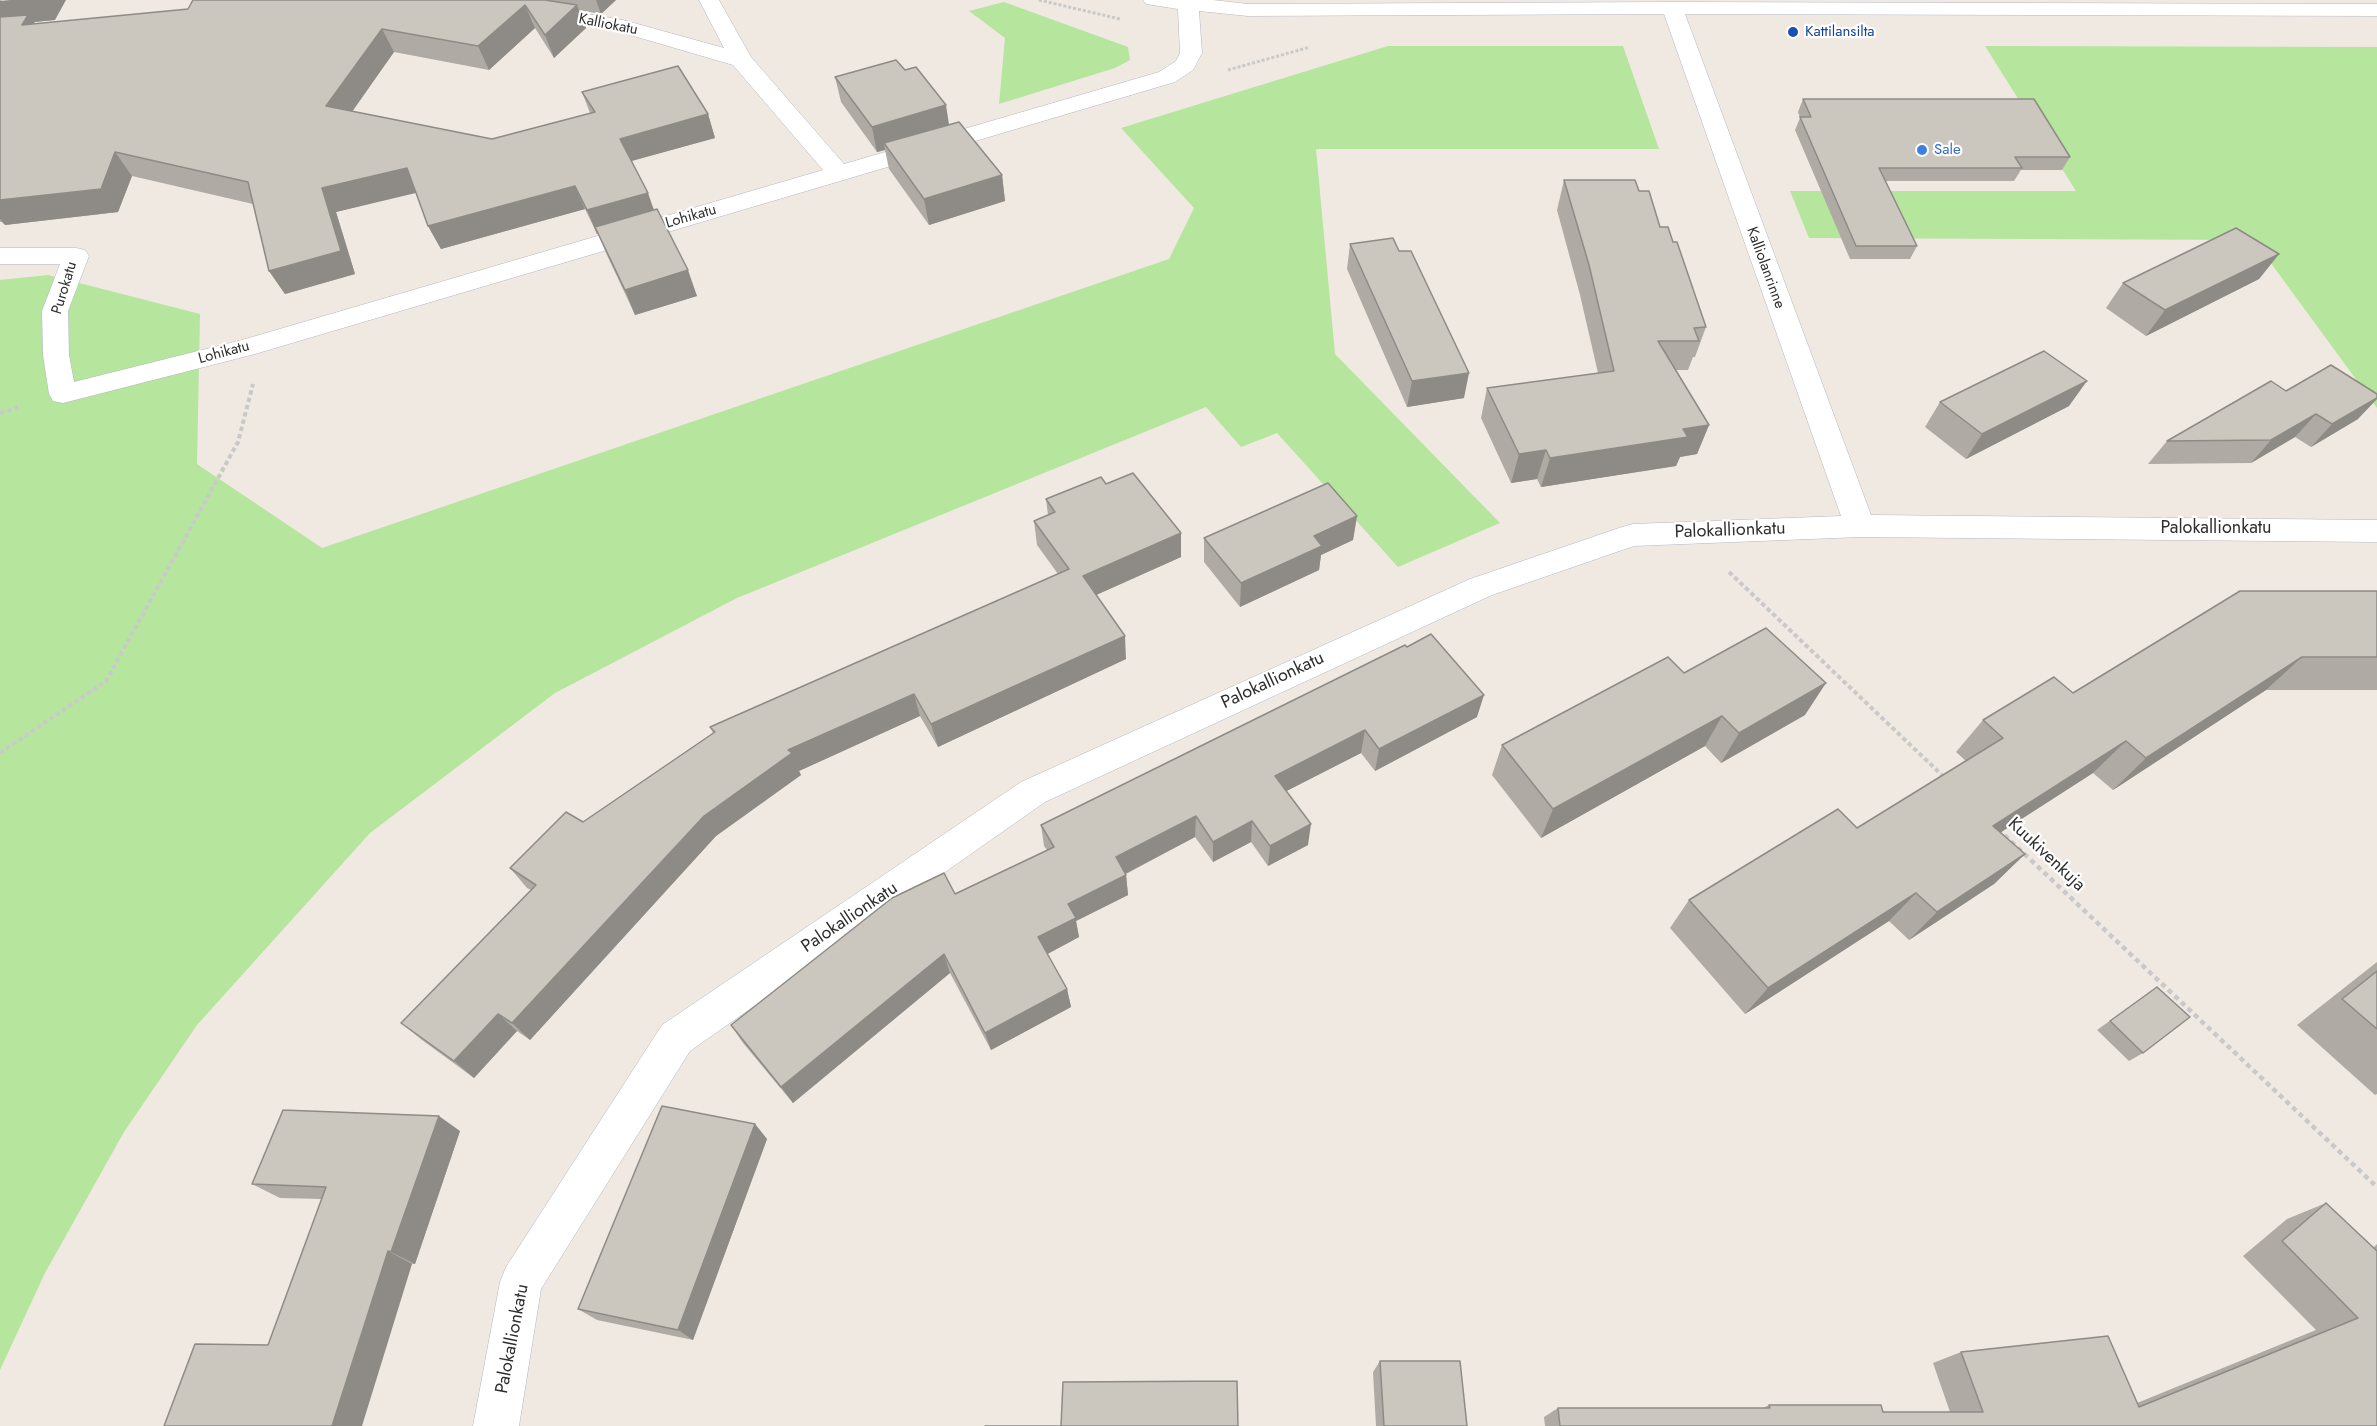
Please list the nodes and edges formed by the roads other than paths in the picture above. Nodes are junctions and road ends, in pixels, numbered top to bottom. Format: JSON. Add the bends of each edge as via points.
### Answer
{"nodes":[{"id":1,"x":709,"y":0,"type":"edge"},
{"id":2,"x":1153,"y":0,"type":"edge"},
{"id":3,"x":1188,"y":5,"type":"junction"},
{"id":4,"x":1672,"y":8,"type":"junction"},
{"id":5,"x":524,"y":9,"type":"edge"},
{"id":6,"x":2377,"y":10,"type":"edge"},
{"id":7,"x":741,"y":60,"type":"junction"},
{"id":8,"x":839,"y":174,"type":"junction"},
{"id":9,"x":0,"y":256,"type":"edge"},
{"id":10,"x":63,"y":394,"type":"joint"},
{"id":11,"x":1860,"y":526,"type":"junction"},
{"id":12,"x":2377,"y":531,"type":"edge"},
{"id":13,"x":496,"y":1426,"type":"edge"}],
"edges":[{"from":1,"to":7,"type":"street"},
{"from":2,"to":3,"type":"street"},
{"from":3,"to":4,"type":"street","via":[[1248,10]]},
{"from":3,"to":8,"type":"street","name":"Lohikatu","via":[[1191,53],[1185,65],[1167,77]]},
{"from":4,"to":6,"type":"street"},
{"from":4,"to":11,"type":"street","name":"Kalliolanrinne"},
{"from":5,"to":7,"type":"street","name":"Kalliokatu","via":[[623,26]]},
{"from":7,"to":8,"type":"street"},
{"from":8,"to":10,"type":"street","name":"Lohikatu","via":[[246,348]]},
{"from":9,"to":10,"type":"street","name":"Purokatu","via":[[76,256],[55,311],[56,355]]},
{"from":11,"to":12,"type":"street","name":"Palokallionkatu"},
{"from":11,"to":13,"type":"street","name":"Palokallionkatu","via":[[1633,535],[1481,587],[1033,792],[676,1038],[521,1282]]}]}
